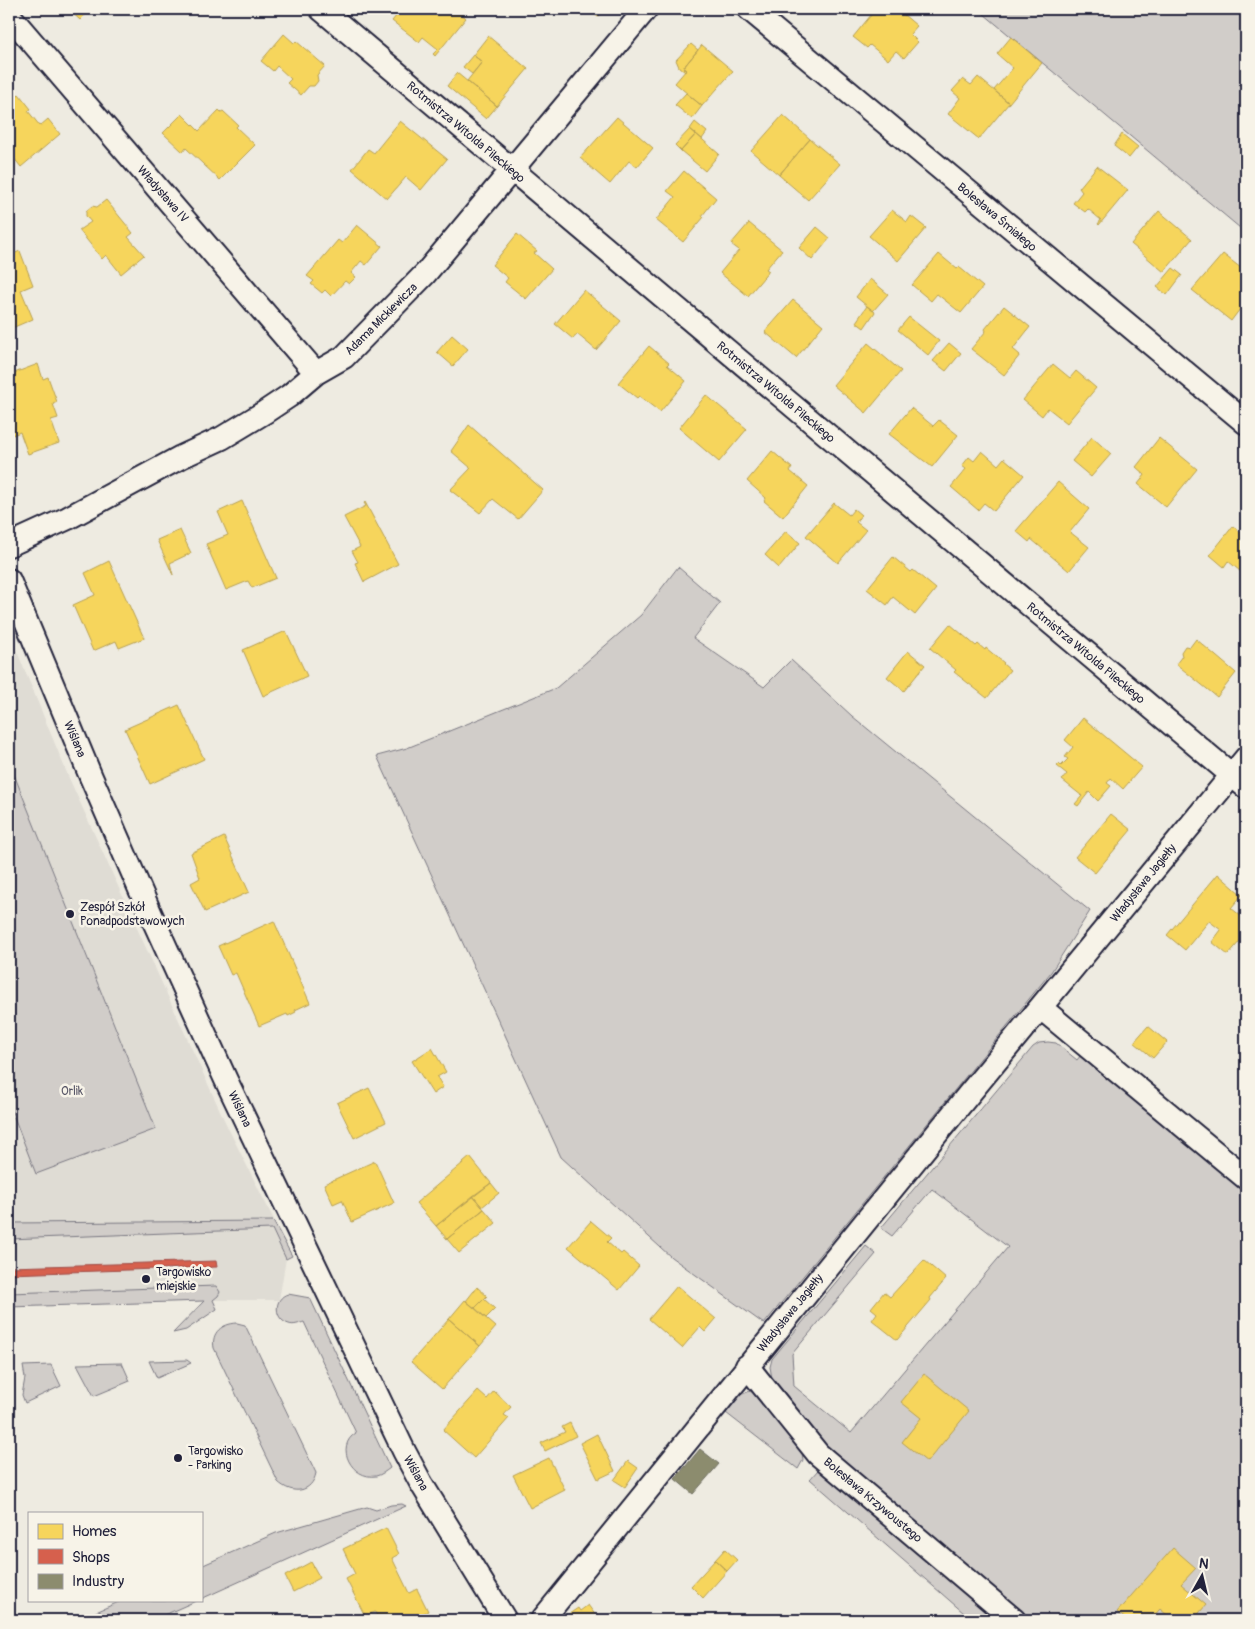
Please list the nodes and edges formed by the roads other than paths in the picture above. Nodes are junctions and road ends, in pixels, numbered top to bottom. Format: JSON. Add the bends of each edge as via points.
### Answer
{"nodes":[{"id":1,"x":321,"y":9,"type":"edge"},
{"id":2,"x":646,"y":9,"type":"edge"},
{"id":3,"x":749,"y":9,"type":"edge"},
{"id":4,"x":9,"y":15,"type":"edge"},
{"id":5,"x":512,"y":170,"type":"junction"},
{"id":6,"x":316,"y":374,"type":"junction"},
{"id":7,"x":1246,"y":424,"type":"edge"},
{"id":8,"x":9,"y":545,"type":"edge"},
{"id":9,"x":9,"y":580,"type":"edge"},
{"id":10,"x":1241,"y":773,"type":"edge"},
{"id":11,"x":1041,"y":1008,"type":"junction"},
{"id":12,"x":1246,"y":1178,"type":"edge"},
{"id":13,"x":747,"y":1366,"type":"junction"},
{"id":14,"x":505,"y":1620,"type":"edge"},
{"id":15,"x":542,"y":1620,"type":"edge"},
{"id":16,"x":1014,"y":1620,"type":"edge"}],
"edges":[{"from":1,"to":5,"type":"street","name":"Rotmistrza Witolda Pileckiego"},
{"from":2,"to":5,"type":"street","name":"Adama Mickiewicza"},
{"from":3,"to":7,"type":"street","name":"Bolesława Śmiałego"},
{"from":4,"to":6,"type":"street","name":"Władysława IV"},
{"from":5,"to":6,"type":"street","name":"Adama Mickiewicza","via":[[425,274],[344,357]]},
{"from":5,"to":10,"type":"street","name":"Rotmistrza Witolda Pileckiego"},
{"from":6,"to":8,"type":"street","name":"Adama Mickiewicza","via":[[222,438]]},
{"from":9,"to":14,"type":"street","name":"Wiślana","via":[[102,802],[226,1080],[404,1452]]},
{"from":10,"to":11,"type":"street","name":"Władysława Jagiełły"},
{"from":11,"to":12,"type":"street"},
{"from":11,"to":13,"type":"street","name":"Władysława Jagiełły"},
{"from":13,"to":15,"type":"street","name":"Władysława Jagiełły"},
{"from":13,"to":16,"type":"street","name":"Bolesława Krzywoustego","via":[[818,1454]]}]}
